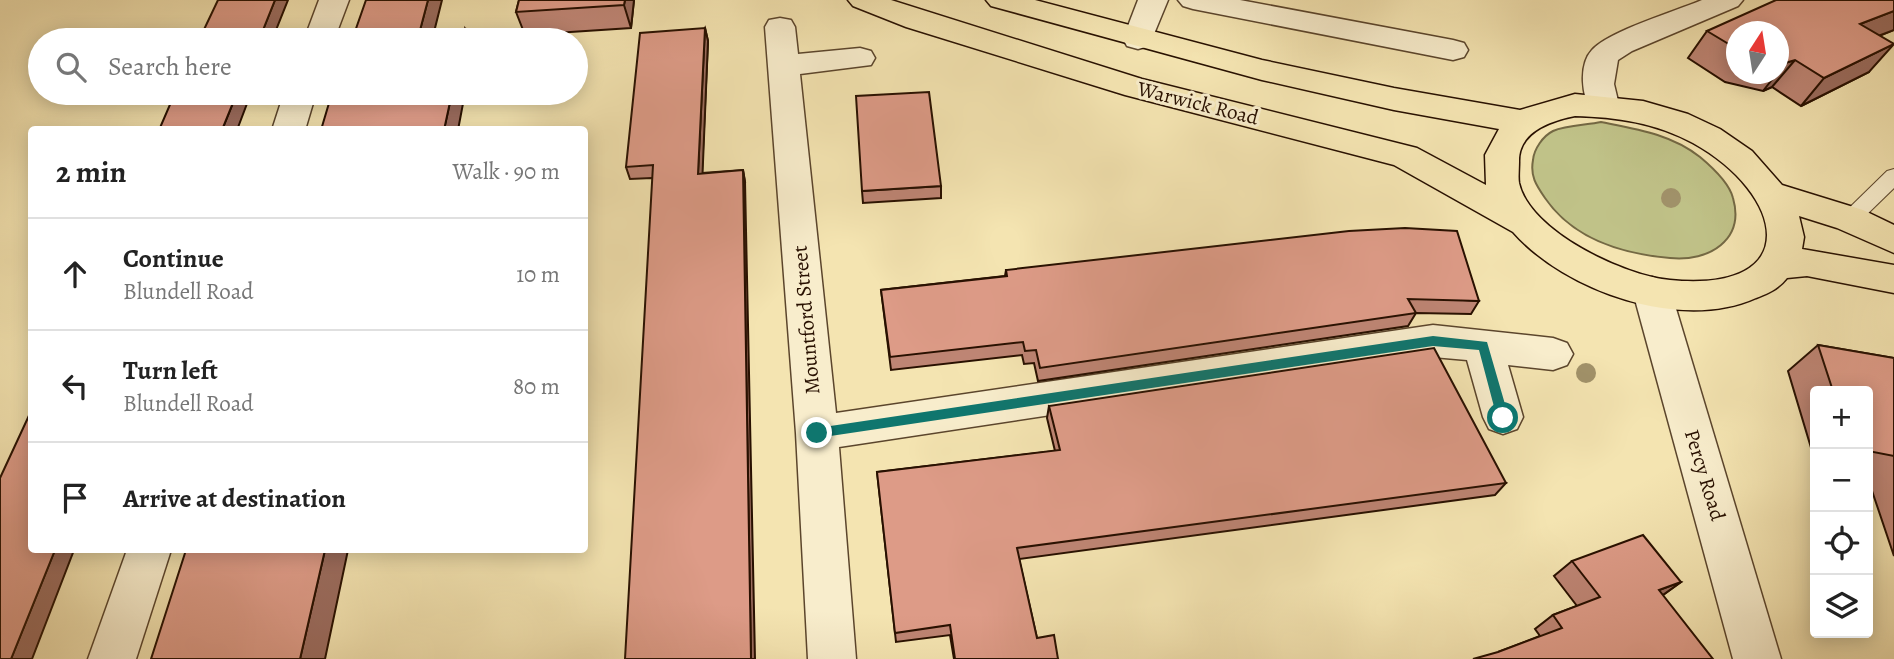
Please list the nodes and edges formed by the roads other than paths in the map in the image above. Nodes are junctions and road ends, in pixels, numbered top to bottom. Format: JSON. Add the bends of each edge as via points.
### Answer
{"nodes":[{"id":1,"x":334,"y":0,"type":"edge"},
{"id":2,"x":863,"y":0,"type":"edge"},
{"id":3,"x":1001,"y":0,"type":"edge"},
{"id":4,"x":1153,"y":0,"type":"edge"},
{"id":5,"x":1193,"y":0,"type":"edge"},
{"id":6,"x":1728,"y":0,"type":"edge"},
{"id":7,"x":780,"y":27,"type":"dead end"},
{"id":8,"x":324,"y":28,"type":"edge"},
{"id":9,"x":1138,"y":39,"type":"junction"},
{"id":10,"x":1453,"y":50,"type":"dead end"},
{"id":11,"x":860,"y":58,"type":"dead end"},
{"id":12,"x":784,"y":65,"type":"junction"},
{"id":13,"x":296,"y":105,"type":"edge"},
{"id":14,"x":1603,"y":105,"type":"junction"},
{"id":15,"x":1523,"y":122,"type":"junction"},
{"id":16,"x":289,"y":126,"type":"edge"},
{"id":17,"x":1894,"y":176,"type":"edge"},
{"id":18,"x":1773,"y":195,"type":"junction"},
{"id":19,"x":1850,"y":219,"type":"junction"},
{"id":20,"x":1525,"y":223,"type":"junction"},
{"id":21,"x":1894,"y":240,"type":"edge"},
{"id":22,"x":1779,"y":265,"type":"junction"},
{"id":23,"x":1894,"y":279,"type":"edge"},
{"id":24,"x":1652,"y":292,"type":"junction"},
{"id":25,"x":1483,"y":346,"type":"junction"},
{"id":26,"x":1553,"y":354,"type":"dead end"},
{"id":27,"x":1503,"y":418,"type":"dead end"},
{"id":28,"x":817,"y":433,"type":"junction"},
{"id":29,"x":148,"y":553,"type":"edge"},
{"id":30,"x":112,"y":659,"type":"edge"},
{"id":31,"x":832,"y":659,"type":"edge"},
{"id":32,"x":1757,"y":659,"type":"edge"}],
"edges":[{"from":1,"to":8,"type":"street"},
{"from":2,"to":20,"type":"highway","name":"Warwick Road","via":[[1136,88],[1405,156]]},
{"from":3,"to":9,"type":"highway"},
{"from":4,"to":9,"type":"street"},
{"from":5,"to":10,"type":"street"},
{"from":6,"to":14,"type":"street","via":[[1602,56],[1598,84]]},
{"from":7,"to":12,"type":"street","name":"Mountford Street"},
{"from":9,"to":15,"type":"highway","via":[[1394,99]]},
{"from":11,"to":12,"type":"street"},
{"from":12,"to":28,"type":"street","name":"Mountford Street"},
{"from":13,"to":16,"type":"street"},
{"from":14,"to":15,"type":"highway","via":[[1575,105]]},
{"from":14,"to":18,"type":"highway","via":[[1653,115],[1707,137],[1747,165]]},
{"from":15,"to":20,"type":"highway","via":[[1505,143],[1499,166],[1504,190]]},
{"from":17,"to":19,"type":"lane"},
{"from":18,"to":19,"type":"highway"},
{"from":18,"to":22,"type":"highway","via":[[1785,222],[1787,242]]},
{"from":19,"to":21,"type":"highway"},
{"from":20,"to":24,"type":"highway","via":[[1585,268]]},
{"from":22,"to":23,"type":"highway","via":[[1807,262]]},
{"from":22,"to":24,"type":"highway","via":[[1758,284],[1739,292],[1685,297]]},
{"from":24,"to":32,"type":"street","name":"Percy Road"},
{"from":25,"to":26,"type":"street"},
{"from":25,"to":27,"type":"street"},
{"from":25,"to":28,"type":"street","via":[[1433,341]]},
{"from":28,"to":31,"type":"street","name":"Mountford Street"},
{"from":29,"to":30,"type":"street"}]}
